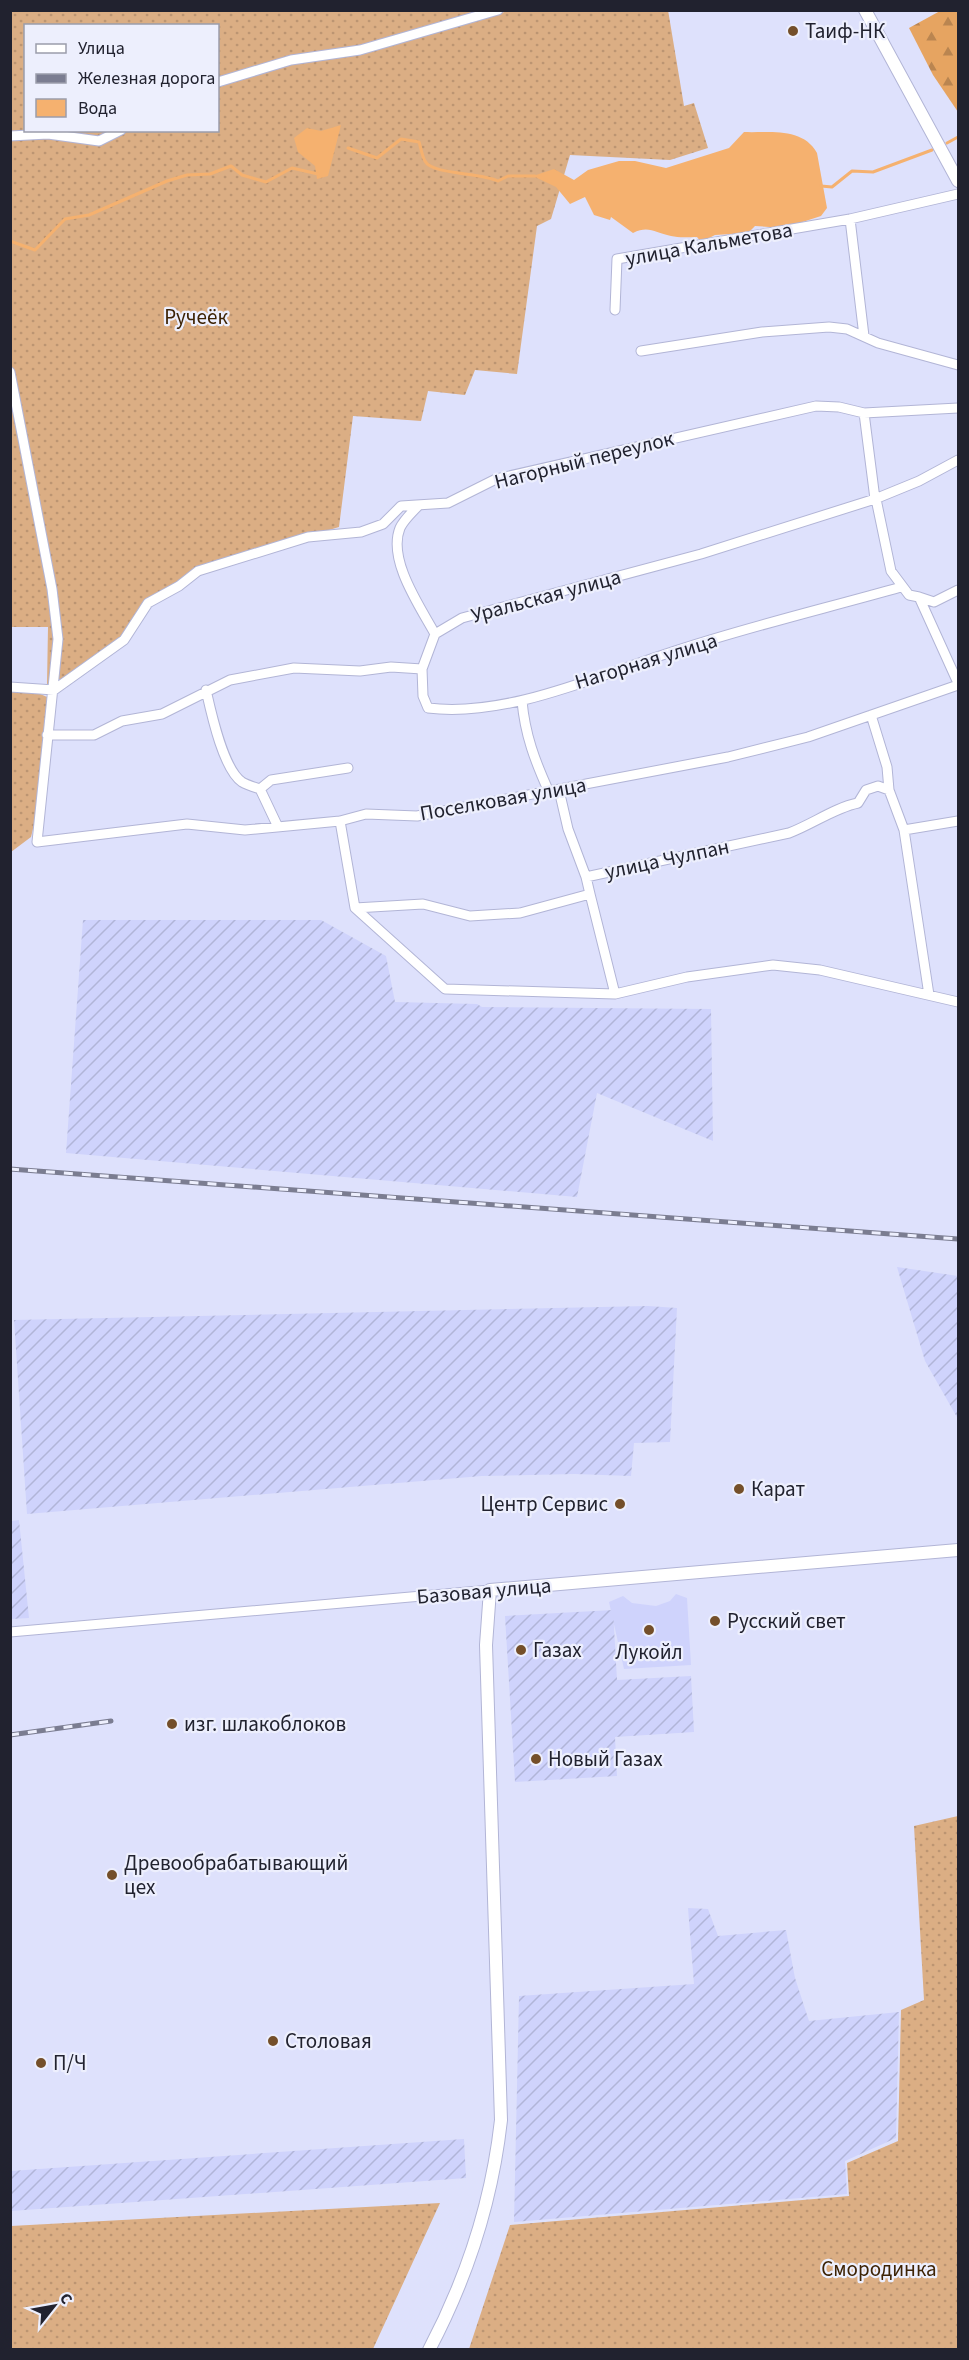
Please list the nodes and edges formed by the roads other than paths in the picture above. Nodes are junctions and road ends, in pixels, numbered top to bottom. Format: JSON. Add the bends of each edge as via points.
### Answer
{"nodes":[{"id":1,"x":498,"y":10,"type":"edge"},
{"id":2,"x":865,"y":10,"type":"edge"},
{"id":3,"x":219,"y":82,"type":"edge"},
{"id":4,"x":117,"y":132,"type":"edge"},
{"id":5,"x":10,"y":136,"type":"edge"},
{"id":6,"x":958,"y":181,"type":"edge"},
{"id":7,"x":958,"y":194,"type":"edge"},
{"id":8,"x":850,"y":219,"type":"junction"},
{"id":9,"x":615,"y":310,"type":"dead end"},
{"id":10,"x":864,"y":336,"type":"junction"},
{"id":11,"x":640,"y":351,"type":"dead end"},
{"id":12,"x":958,"y":365,"type":"edge"},
{"id":13,"x":10,"y":372,"type":"edge"},
{"id":14,"x":958,"y":408,"type":"edge"},
{"id":15,"x":864,"y":413,"type":"junction"},
{"id":16,"x":958,"y":460,"type":"edge"},
{"id":17,"x":876,"y":499,"type":"junction"},
{"id":18,"x":418,"y":506,"type":"junction"},
{"id":19,"x":901,"y":587,"type":"junction"},
{"id":20,"x":958,"y":590,"type":"edge"},
{"id":21,"x":920,"y":597,"type":"junction"},
{"id":22,"x":435,"y":634,"type":"junction"},
{"id":23,"x":422,"y":669,"type":"junction"},
{"id":24,"x":958,"y":684,"type":"edge"},
{"id":25,"x":10,"y":687,"type":"edge"},
{"id":26,"x":54,"y":690,"type":"junction"},
{"id":27,"x":206,"y":690,"type":"junction"},
{"id":28,"x":522,"y":701,"type":"junction"},
{"id":29,"x":872,"y":715,"type":"junction"},
{"id":30,"x":47,"y":735,"type":"junction"},
{"id":31,"x":348,"y":768,"type":"dead end"},
{"id":32,"x":260,"y":789,"type":"junction"},
{"id":33,"x":889,"y":790,"type":"junction"},
{"id":34,"x":554,"y":791,"type":"junction"},
{"id":35,"x":340,"y":821,"type":"junction"},
{"id":36,"x":958,"y":821,"type":"edge"},
{"id":37,"x":278,"y":827,"type":"junction"},
{"id":38,"x":904,"y":830,"type":"junction"},
{"id":39,"x":586,"y":877,"type":"junction"},
{"id":40,"x":590,"y":894,"type":"junction"},
{"id":41,"x":355,"y":908,"type":"junction"},
{"id":42,"x":615,"y":994,"type":"junction"},
{"id":43,"x":929,"y":995,"type":"junction"},
{"id":44,"x":958,"y":1002,"type":"edge"},
{"id":45,"x":958,"y":1550,"type":"edge"},
{"id":46,"x":490,"y":1590,"type":"junction"},
{"id":47,"x":10,"y":1632,"type":"edge"},
{"id":48,"x":429,"y":2349,"type":"edge"}],
"edges":[{"from":1,"to":3,"type":"street","via":[[360,50],[291,60]]},
{"from":2,"to":6,"type":"main road"},
{"from":4,"to":5,"type":"street","via":[[99,141],[48,134]]},
{"from":7,"to":8,"type":"street","name":"улица Кальметова"},
{"from":8,"to":9,"type":"street","name":"улица Кальметова","via":[[617,259]]},
{"from":8,"to":10,"type":"street"},
{"from":10,"to":11,"type":"street","via":[[848,329],[806,329]]},
{"from":10,"to":12,"type":"street"},
{"from":13,"to":26,"type":"street","via":[[52,589],[58,639]]},
{"from":14,"to":15,"type":"street","name":"Нагорный переулок"},
{"from":15,"to":17,"type":"street"},
{"from":15,"to":18,"type":"street","name":"Нагорный переулок","via":[[816,406],[496,479],[448,503]]},
{"from":16,"to":17,"type":"street","name":"Уральская улица"},
{"from":17,"to":19,"type":"street","via":[[891,571]]},
{"from":17,"to":22,"type":"street","name":"Уральская улица","via":[[701,554],[462,618]]},
{"from":18,"to":22,"type":"street","via":[[400,528],[398,548],[405,580]]},
{"from":18,"to":26,"type":"street","name":"Нагорный переулок","via":[[401,506],[383,524],[362,532],[308,537],[198,571],[148,603],[124,640]]},
{"from":19,"to":21,"type":"street","via":[[909,595]]},
{"from":19,"to":28,"type":"street","name":"Нагорная улица","via":[[681,649]]},
{"from":20,"to":21,"type":"street","via":[[934,602]]},
{"from":21,"to":24,"type":"street"},
{"from":22,"to":23,"type":"street"},
{"from":23,"to":27,"type":"street","via":[[294,668],[230,680]]},
{"from":23,"to":28,"type":"street","name":"Нагорная улица","via":[[423,696],[428,708],[497,707]]},
{"from":24,"to":29,"type":"street","name":"Поселковая улица"},
{"from":25,"to":26,"type":"street"},
{"from":26,"to":30,"type":"street"},
{"from":27,"to":30,"type":"street","via":[[162,714],[122,721],[94,735]]},
{"from":27,"to":32,"type":"street","via":[[225,756],[240,781]]},
{"from":28,"to":34,"type":"street","via":[[530,749]]},
{"from":29,"to":33,"type":"street","via":[[887,767]]},
{"from":29,"to":34,"type":"street","name":"Поселковая улица","via":[[808,737],[728,757]]},
{"from":30,"to":37,"type":"street","name":"Поселковая улица","via":[[37,842],[187,824],[245,830]]},
{"from":31,"to":32,"type":"street","via":[[271,780]]},
{"from":32,"to":37,"type":"street"},
{"from":33,"to":38,"type":"street"},
{"from":33,"to":39,"type":"street","name":"улица Чулпан","via":[[878,786],[866,790],[858,803],[842,806],[789,833]]},
{"from":34,"to":35,"type":"street","name":"Поселковая улица","via":[[417,816],[366,814]]},
{"from":34,"to":39,"type":"street"},
{"from":35,"to":37,"type":"street","name":"Поселковая улица"},
{"from":35,"to":41,"type":"street"},
{"from":36,"to":38,"type":"street"},
{"from":38,"to":43,"type":"street"},
{"from":39,"to":40,"type":"street","name":"улица Чулпан"},
{"from":40,"to":41,"type":"street","name":"улица Чулпан","via":[[520,913],[470,916],[423,904]]},
{"from":40,"to":42,"type":"street"},
{"from":41,"to":42,"type":"street","via":[[445,989]]},
{"from":42,"to":43,"type":"street","via":[[687,977],[773,965],[820,970]]},
{"from":43,"to":44,"type":"street"},
{"from":45,"to":46,"type":"main road","name":"Базовая улица"},
{"from":46,"to":47,"type":"street","name":"Базовая улица"},
{"from":46,"to":48,"type":"main road","via":[[486,1645],[501,2120],[497,2156],[474,2248],[450,2310]]}]}
